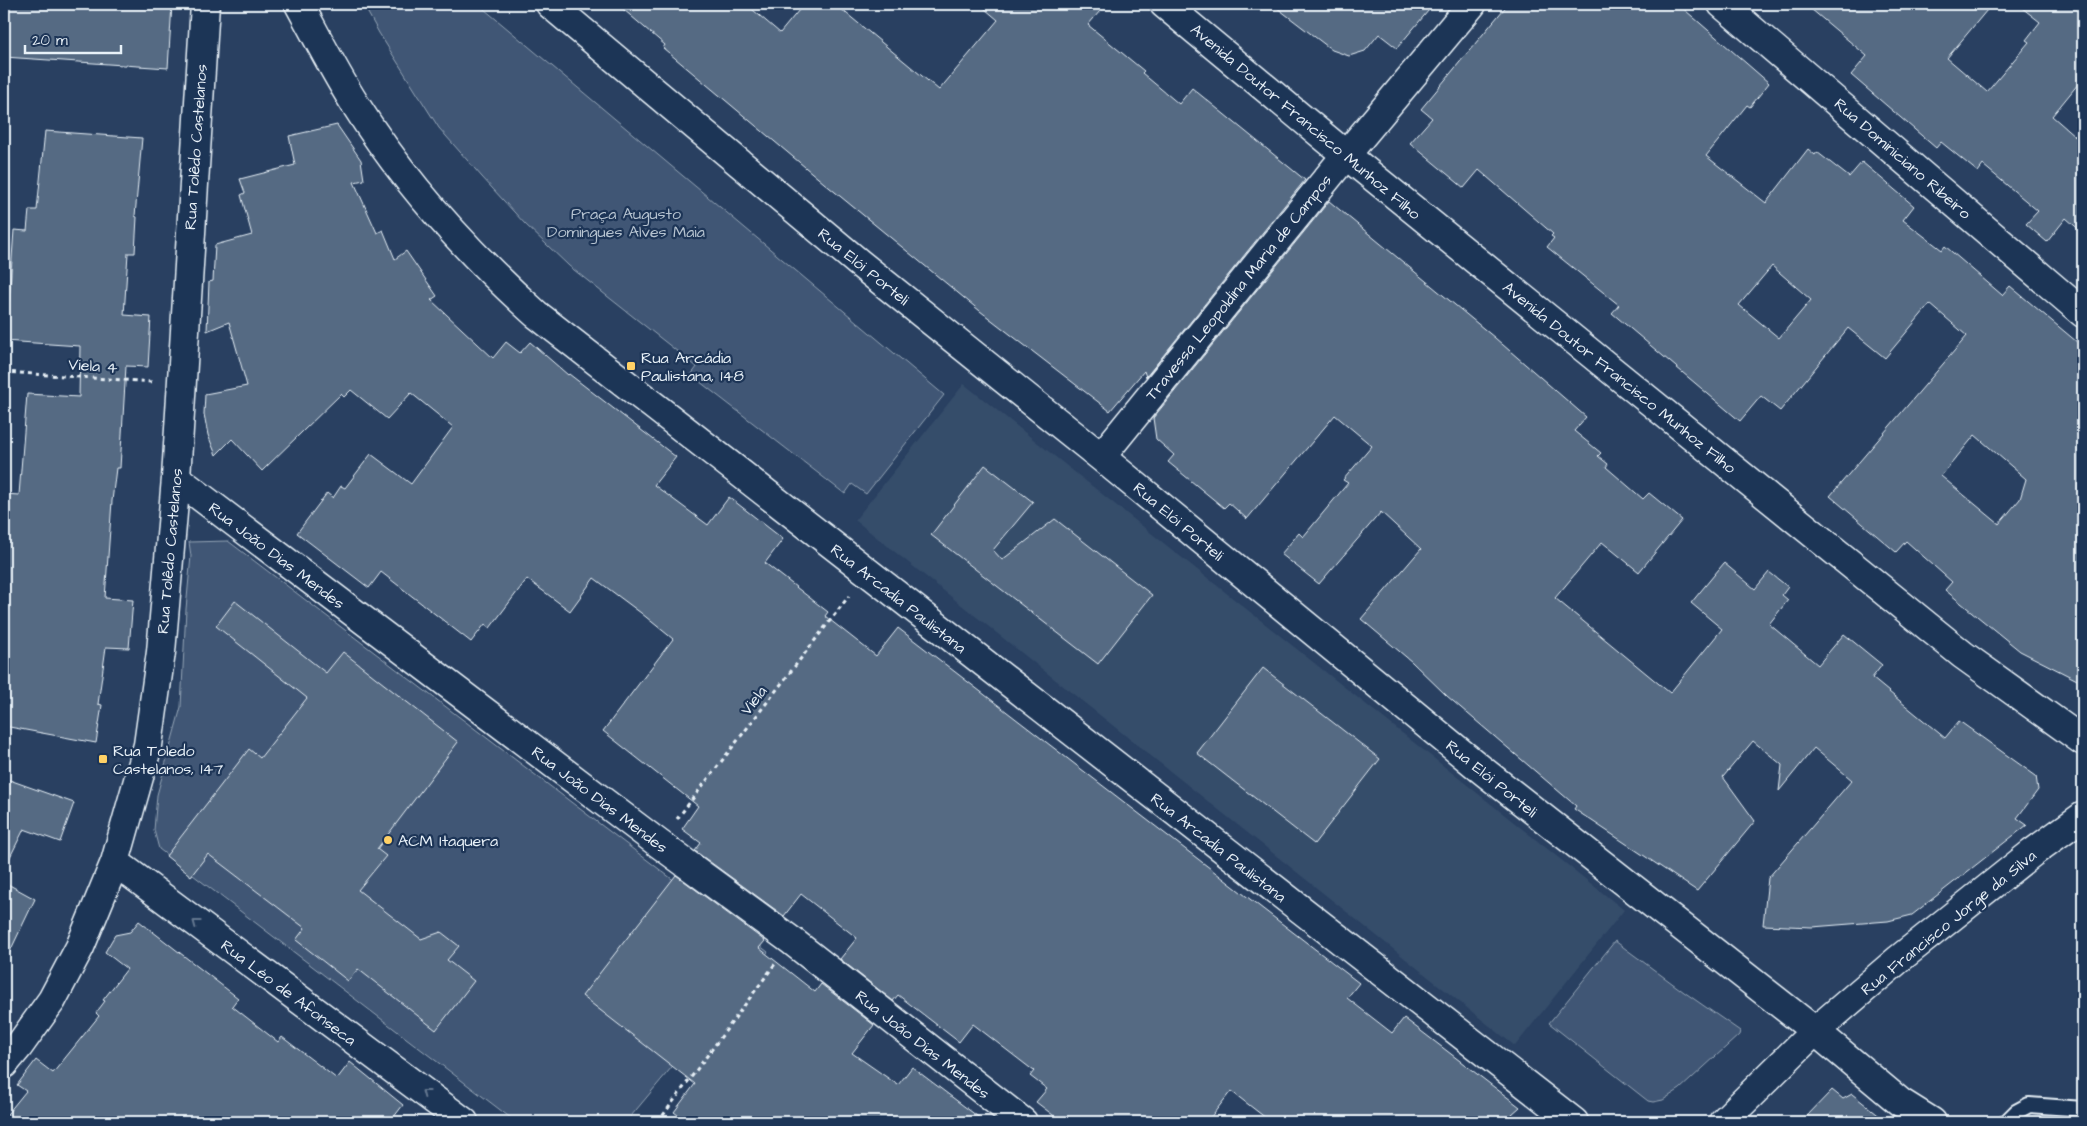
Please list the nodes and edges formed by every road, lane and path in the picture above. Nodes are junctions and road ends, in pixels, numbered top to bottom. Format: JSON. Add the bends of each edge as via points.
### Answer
{"nodes":[{"id":1,"x":205,"y":4,"type":"edge"},
{"id":2,"x":299,"y":4,"type":"edge"},
{"id":3,"x":550,"y":4,"type":"edge"},
{"id":4,"x":1164,"y":4,"type":"edge"},
{"id":5,"x":1472,"y":4,"type":"edge"},
{"id":6,"x":1722,"y":4,"type":"edge"},
{"id":7,"x":1346,"y":154,"type":"junction"},
{"id":8,"x":2083,"y":313,"type":"edge"},
{"id":9,"x":4,"y":372,"type":"edge"},
{"id":10,"x":180,"y":384,"type":"junction"},
{"id":11,"x":1101,"y":457,"type":"junction"},
{"id":12,"x":176,"y":478,"type":"junction"},
{"id":13,"x":867,"y":573,"type":"junction"},
{"id":14,"x":2083,"y":741,"type":"edge"},
{"id":15,"x":2083,"y":816,"type":"edge"},
{"id":16,"x":658,"y":843,"type":"junction"},
{"id":17,"x":115,"y":862,"type":"junction"},
{"id":18,"x":792,"y":941,"type":"junction"},
{"id":19,"x":1815,"y":1031,"type":"junction"},
{"id":20,"x":4,"y":1064,"type":"edge"},
{"id":21,"x":2083,"y":1108,"type":"edge"},
{"id":22,"x":464,"y":1122,"type":"edge"},
{"id":23,"x":658,"y":1122,"type":"edge"},
{"id":24,"x":1023,"y":1122,"type":"edge"},
{"id":25,"x":1574,"y":1122,"type":"edge"},
{"id":26,"x":1722,"y":1122,"type":"edge"},
{"id":27,"x":1932,"y":1122,"type":"edge"},
{"id":28,"x":2006,"y":1122,"type":"edge"}],
"edges":[{"from":1,"to":10,"type":"street","name":"Rua Tolêdo Castelanos"},
{"from":2,"to":13,"type":"street","name":"Rua Arcadia Paulistana","via":[[355,104],[454,234],[536,314]]},
{"from":3,"to":11,"type":"street","name":"Rua Elói Porteli","via":[[852,257]]},
{"from":4,"to":7,"type":"street","name":"Avenida Doutor Francisco Munhoz Filho"},
{"from":5,"to":7,"type":"street","name":"Travessa Leopoldina Maria de Campos"},
{"from":6,"to":8,"type":"street","name":"Rua Dominiciano Ribeiro"},
{"from":7,"to":11,"type":"street","name":"Travessa Leopoldina Maria de Campos"},
{"from":7,"to":14,"type":"street","name":"Avenida Doutor Francisco Munhoz Filho","via":[[1963,655]]},
{"from":9,"to":10,"type":"path","name":"Viela 4"},
{"from":10,"to":12,"type":"street","name":"Rua Tolêdo Castelanos"},
{"from":11,"to":19,"type":"street","name":"Rua Elói Porteli","via":[[1482,770]]},
{"from":12,"to":16,"type":"street","name":"Rua João Dias Mendes"},
{"from":12,"to":17,"type":"street","name":"Rua Tolêdo Castelanos","via":[[161,652],[148,745]]},
{"from":13,"to":16,"type":"path","name":"Viela"},
{"from":13,"to":25,"type":"street","name":"Rua Arcadia Paulistana"},
{"from":15,"to":19,"type":"street","name":"Rua Francisco Jorge da Silva","via":[[2032,852]]},
{"from":16,"to":18,"type":"street","name":"Rua João Dias Mendes"},
{"from":17,"to":20,"type":"street","name":"Rua Tolêdo Castelanos","via":[[80,947],[52,1000]]},
{"from":22,"to":17,"type":"street","name":"Rua Léo de Afonseca","one_way":true},
{"from":18,"to":23,"type":"path"},
{"from":18,"to":24,"type":"street","name":"Rua João Dias Mendes"},
{"from":19,"to":26,"type":"street","name":"Rua Francisco Jorge da Silva"},
{"from":19,"to":27,"type":"street","name":"Rua Elói Porteli","via":[[1900,1102]]},
{"from":21,"to":28,"type":"lane","via":[[2029,1105]]}]}
